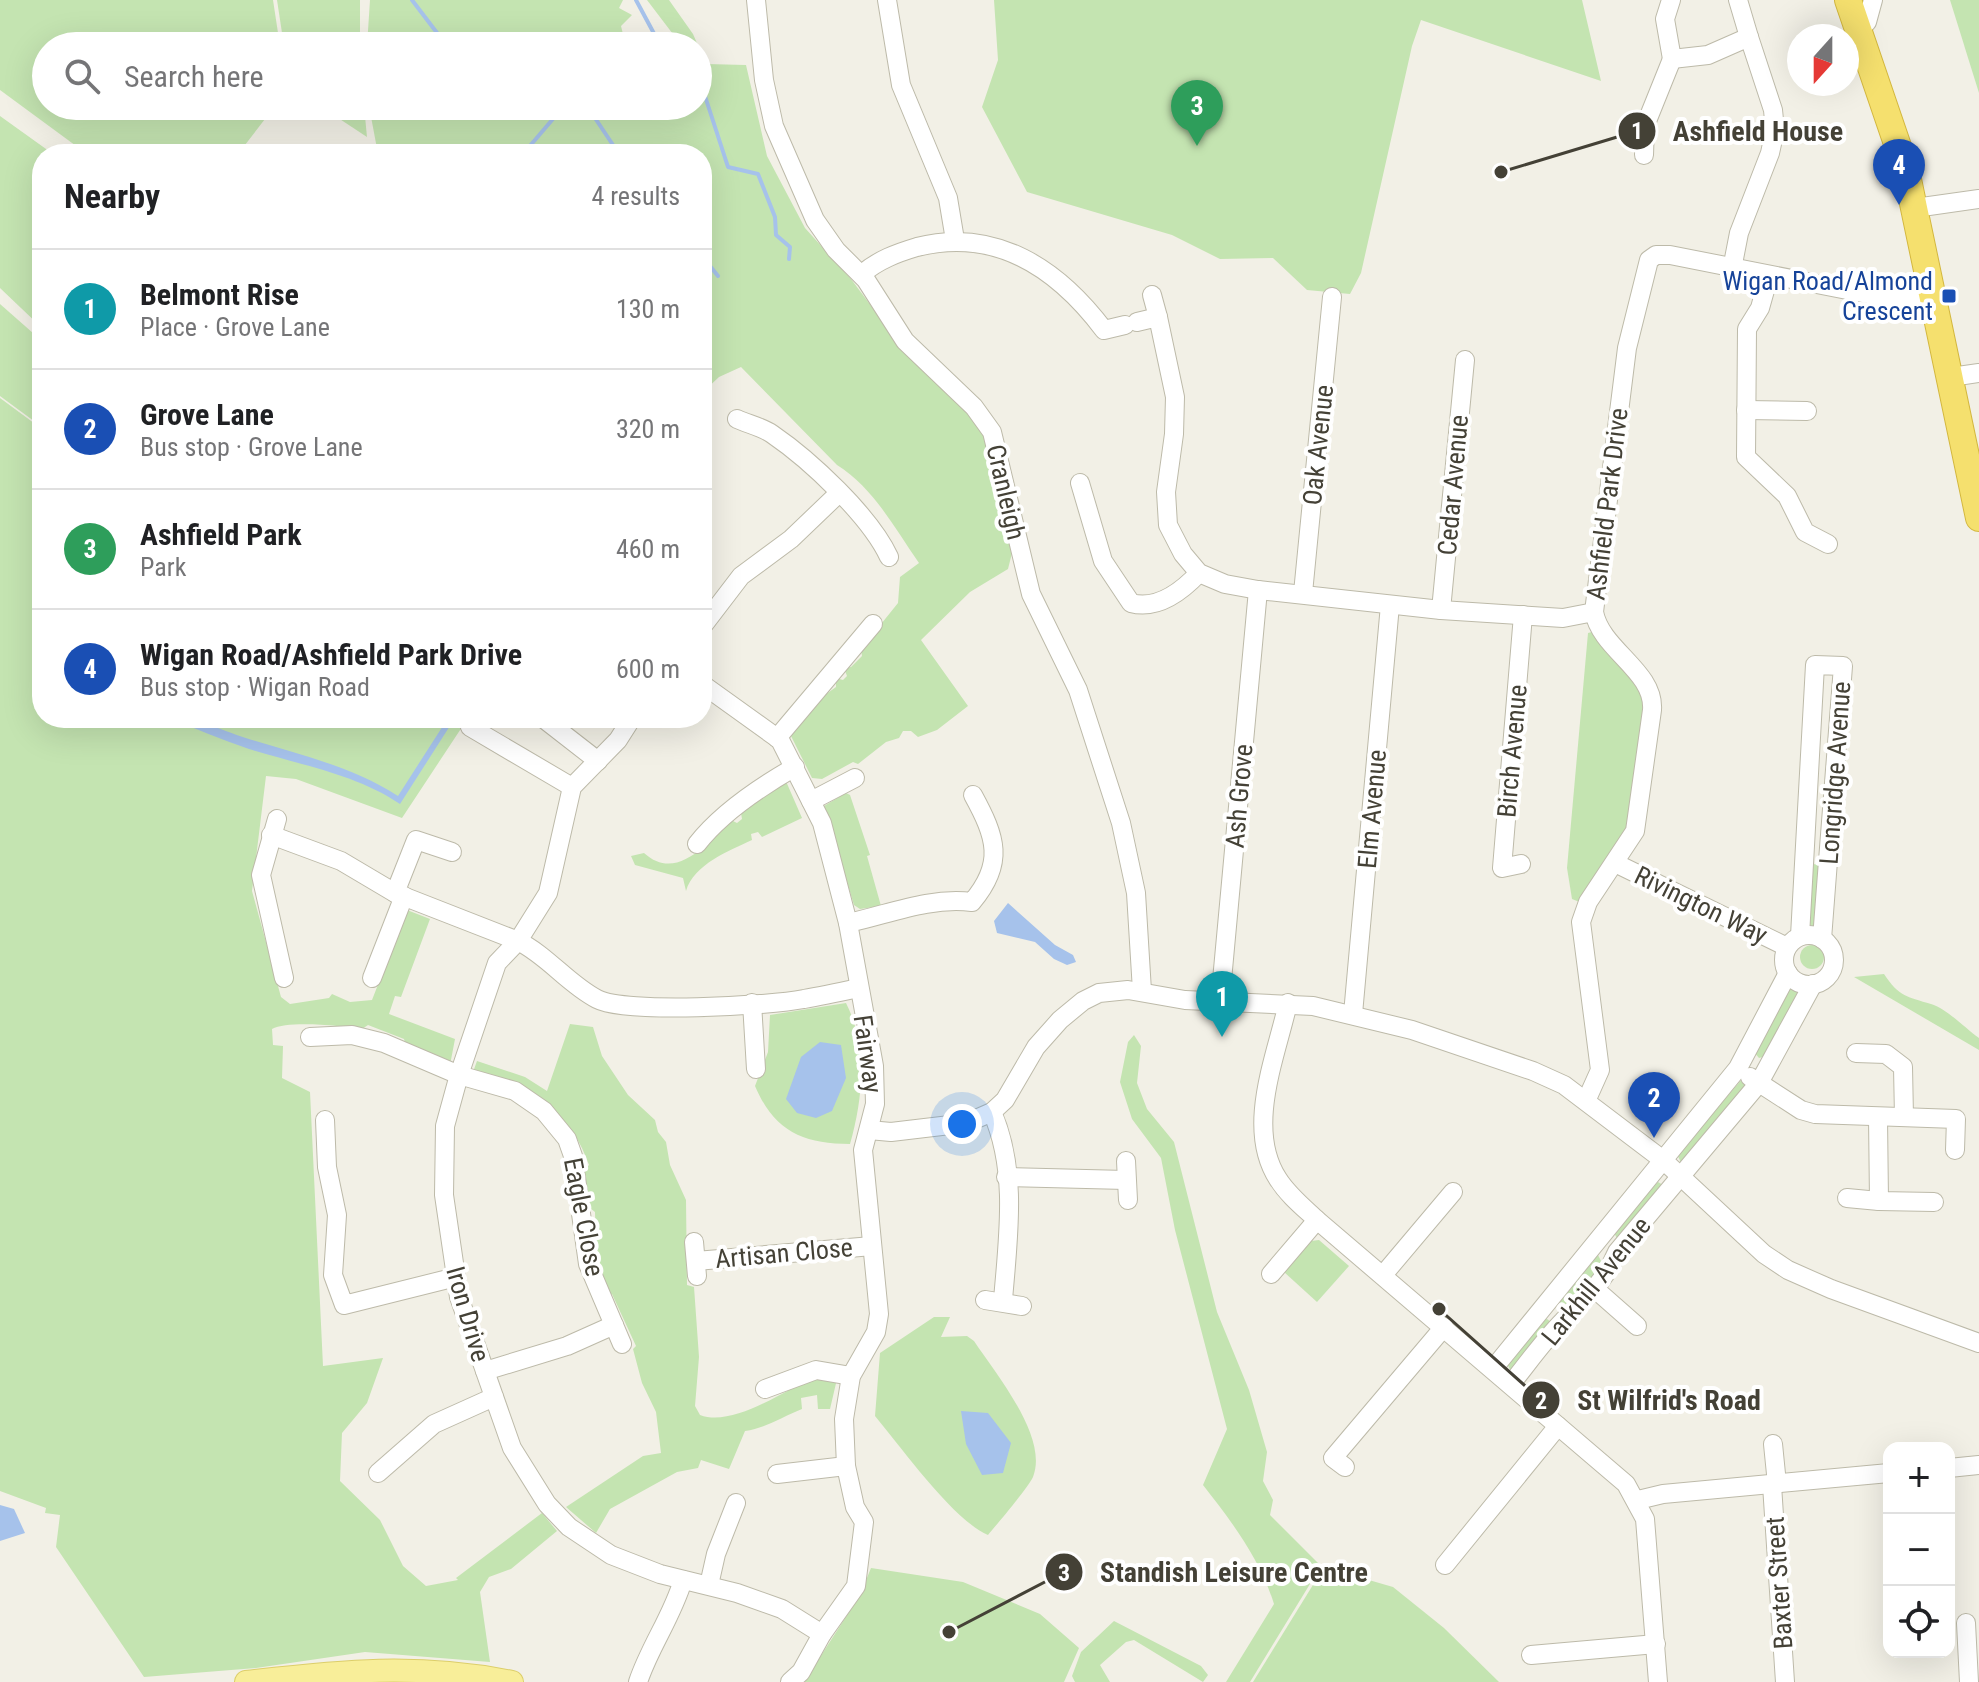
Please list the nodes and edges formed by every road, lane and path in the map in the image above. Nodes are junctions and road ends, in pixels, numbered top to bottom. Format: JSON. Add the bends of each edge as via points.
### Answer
{"nodes":[{"id":1,"x":756,"y":0,"type":"edge"},
{"id":2,"x":887,"y":0,"type":"edge"},
{"id":3,"x":1671,"y":0,"type":"edge"},
{"id":4,"x":1738,"y":0,"type":"edge"},
{"id":5,"x":1848,"y":0,"type":"edge"},
{"id":6,"x":1873,"y":0,"type":"edge"},
{"id":7,"x":1857,"y":24,"type":"edge"},
{"id":8,"x":1859,"y":30,"type":"joint"},
{"id":9,"x":1749,"y":37,"type":"junction"},
{"id":10,"x":1672,"y":59,"type":"junction"},
{"id":11,"x":1644,"y":155,"type":"dead end"},
{"id":12,"x":1979,"y":199,"type":"edge"},
{"id":13,"x":1915,"y":208,"type":"junction"},
{"id":14,"x":955,"y":240,"type":"junction"},
{"id":15,"x":1732,"y":269,"type":"junction"},
{"id":16,"x":862,"y":274,"type":"junction"},
{"id":17,"x":1769,"y":276,"type":"junction"},
{"id":18,"x":1152,"y":295,"type":"dead end"},
{"id":19,"x":1332,"y":297,"type":"dead end"},
{"id":20,"x":1935,"y":297,"type":"junction"},
{"id":21,"x":1158,"y":317,"type":"junction"},
{"id":22,"x":1465,"y":360,"type":"dead end"},
{"id":23,"x":1979,"y":373,"type":"edge"},
{"id":24,"x":1951,"y":377,"type":"junction"},
{"id":25,"x":1746,"y":410,"type":"junction"},
{"id":26,"x":1807,"y":411,"type":"dead end"},
{"id":27,"x":737,"y":419,"type":"dead end"},
{"id":28,"x":1080,"y":483,"type":"dead end"},
{"id":29,"x":838,"y":494,"type":"junction"},
{"id":30,"x":1979,"y":518,"type":"edge"},
{"id":31,"x":1828,"y":544,"type":"dead end"},
{"id":32,"x":889,"y":557,"type":"dead end"},
{"id":33,"x":1199,"y":573,"type":"junction"},
{"id":34,"x":1258,"y":590,"type":"junction"},
{"id":35,"x":1303,"y":593,"type":"junction"},
{"id":36,"x":1390,"y":605,"type":"junction"},
{"id":37,"x":712,"y":608,"type":"edge"},
{"id":38,"x":1441,"y":610,"type":"junction"},
{"id":39,"x":1594,"y":612,"type":"junction"},
{"id":40,"x":1523,"y":615,"type":"junction"},
{"id":41,"x":873,"y":624,"type":"dead end"},
{"id":42,"x":712,"y":691,"type":"edge"},
{"id":43,"x":472,"y":728,"type":"edge"},
{"id":44,"x":556,"y":728,"type":"edge"},
{"id":45,"x":624,"y":728,"type":"edge"},
{"id":46,"x":777,"y":738,"type":"junction"},
{"id":47,"x":1810,"y":753,"type":"junction"},
{"id":48,"x":1836,"y":755,"type":"junction"},
{"id":49,"x":598,"y":761,"type":"junction"},
{"id":50,"x":795,"y":767,"type":"junction"},
{"id":51,"x":855,"y":778,"type":"dead end"},
{"id":52,"x":572,"y":787,"type":"junction"},
{"id":53,"x":973,"y":795,"type":"dead end"},
{"id":54,"x":811,"y":801,"type":"junction"},
{"id":55,"x":697,"y":844,"type":"dead end"},
{"id":56,"x":1804,"y":844,"type":"junction"},
{"id":57,"x":1829,"y":845,"type":"junction"},
{"id":58,"x":452,"y":852,"type":"dead end"},
{"id":59,"x":1615,"y":863,"type":"junction"},
{"id":60,"x":1521,"y":864,"type":"dead end"},
{"id":61,"x":400,"y":895,"type":"junction"},
{"id":62,"x":848,"y":923,"type":"junction"},
{"id":63,"x":1822,"y":939,"type":"junction"},
{"id":64,"x":518,"y":941,"type":"junction"},
{"id":65,"x":1794,"y":942,"type":"junction"},
{"id":66,"x":1788,"y":973,"type":"junction"},
{"id":67,"x":284,"y":978,"type":"dead end"},
{"id":68,"x":372,"y":978,"type":"dead end"},
{"id":69,"x":1813,"y":984,"type":"junction"},
{"id":70,"x":858,"y":988,"type":"junction"},
{"id":71,"x":1142,"y":991,"type":"junction"},
{"id":72,"x":1220,"y":1002,"type":"junction"},
{"id":73,"x":752,"y":1003,"type":"junction"},
{"id":74,"x":1288,"y":1003,"type":"junction"},
{"id":75,"x":1353,"y":1014,"type":"junction"},
{"id":76,"x":310,"y":1037,"type":"dead end"},
{"id":77,"x":1856,"y":1053,"type":"dead end"},
{"id":78,"x":1738,"y":1068,"type":"junction"},
{"id":79,"x":756,"y":1069,"type":"dead end"},
{"id":80,"x":459,"y":1075,"type":"junction"},
{"id":81,"x":1759,"y":1083,"type":"junction"},
{"id":82,"x":1587,"y":1099,"type":"junction"},
{"id":83,"x":992,"y":1112,"type":"junction"},
{"id":84,"x":1878,"y":1117,"type":"junction"},
{"id":85,"x":1904,"y":1117,"type":"junction"},
{"id":86,"x":325,"y":1120,"type":"dead end"},
{"id":87,"x":869,"y":1130,"type":"junction"},
{"id":88,"x":1955,"y":1150,"type":"dead end"},
{"id":89,"x":1663,"y":1160,"type":"junction"},
{"id":90,"x":1126,"y":1161,"type":"dead end"},
{"id":91,"x":1006,"y":1177,"type":"junction"},
{"id":92,"x":1682,"y":1178,"type":"junction"},
{"id":93,"x":1126,"y":1180,"type":"junction"},
{"id":94,"x":1453,"y":1192,"type":"dead end"},
{"id":95,"x":1847,"y":1198,"type":"dead end"},
{"id":96,"x":1128,"y":1200,"type":"dead end"},
{"id":97,"x":1879,"y":1201,"type":"junction"},
{"id":98,"x":1934,"y":1202,"type":"dead end"},
{"id":99,"x":1317,"y":1220,"type":"junction"},
{"id":100,"x":1600,"y":1240,"type":"junction"},
{"id":101,"x":694,"y":1242,"type":"dead end"},
{"id":102,"x":872,"y":1246,"type":"junction"},
{"id":103,"x":1617,"y":1252,"type":"junction"},
{"id":104,"x":1271,"y":1274,"type":"dead end"},
{"id":105,"x":1383,"y":1275,"type":"junction"},
{"id":106,"x":456,"y":1277,"type":"junction"},
{"id":107,"x":1595,"y":1289,"type":"junction"},
{"id":108,"x":1546,"y":1303,"type":"junction"},
{"id":109,"x":1022,"y":1306,"type":"dead end"},
{"id":110,"x":1565,"y":1319,"type":"junction"},
{"id":111,"x":614,"y":1325,"type":"junction"},
{"id":112,"x":1637,"y":1326,"type":"dead end"},
{"id":113,"x":1444,"y":1327,"type":"junction"},
{"id":114,"x":1979,"y":1343,"type":"edge"},
{"id":115,"x":622,"y":1344,"type":"dead end"},
{"id":116,"x":1493,"y":1369,"type":"junction"},
{"id":117,"x":485,"y":1371,"type":"junction"},
{"id":118,"x":851,"y":1376,"type":"junction"},
{"id":119,"x":1511,"y":1384,"type":"junction"},
{"id":120,"x":765,"y":1389,"type":"dead end"},
{"id":121,"x":494,"y":1397,"type":"junction"},
{"id":122,"x":1558,"y":1426,"type":"junction"},
{"id":123,"x":1773,"y":1444,"type":"dead end"},
{"id":124,"x":1979,"y":1465,"type":"edge"},
{"id":125,"x":846,"y":1466,"type":"junction"},
{"id":126,"x":1345,"y":1467,"type":"dead end"},
{"id":127,"x":1955,"y":1467,"type":"edge"},
{"id":128,"x":378,"y":1473,"type":"dead end"},
{"id":129,"x":777,"y":1474,"type":"dead end"},
{"id":130,"x":1883,"y":1474,"type":"edge"},
{"id":131,"x":1775,"y":1484,"type":"junction"},
{"id":132,"x":1638,"y":1500,"type":"junction"},
{"id":133,"x":736,"y":1503,"type":"dead end"},
{"id":134,"x":1445,"y":1565,"type":"dead end"},
{"id":135,"x":683,"y":1580,"type":"junction"},
{"id":136,"x":709,"y":1585,"type":"junction"},
{"id":137,"x":1966,"y":1623,"type":"dead end"},
{"id":138,"x":822,"y":1634,"type":"junction"},
{"id":139,"x":1656,"y":1644,"type":"junction"},
{"id":140,"x":1531,"y":1655,"type":"dead end"},
{"id":141,"x":445,"y":1676,"type":"edge"},
{"id":142,"x":246,"y":1682,"type":"edge"},
{"id":143,"x":512,"y":1682,"type":"edge"},
{"id":144,"x":638,"y":1682,"type":"edge"},
{"id":145,"x":790,"y":1682,"type":"edge"},
{"id":146,"x":1658,"y":1682,"type":"edge"},
{"id":147,"x":1785,"y":1682,"type":"edge"},
{"id":148,"x":1969,"y":1682,"type":"edge"}],
"edges":[{"from":1,"to":16,"type":"street","name":"Cranleigh","via":[[764,80],[780,144],[823,234]]},
{"from":2,"to":14,"type":"street","via":[[901,85],[948,198]]},
{"from":3,"to":10,"type":"street","via":[[1665,19]]},
{"from":4,"to":9,"type":"street"},
{"from":5,"to":7,"type":"highway"},
{"from":6,"to":8,"type":"street"},
{"from":8,"to":13,"type":"highway"},
{"from":9,"to":10,"type":"street","via":[[1708,55]]},
{"from":9,"to":15,"type":"street","via":[[1775,130]]},
{"from":10,"to":11,"type":"street","via":[[1645,126]]},
{"from":12,"to":13,"type":"street"},
{"from":13,"to":20,"type":"highway"},
{"from":14,"to":16,"type":"street","via":[[901,252]]},
{"from":14,"to":21,"type":"street","via":[[992,245],[1046,272],[1083,302],[1106,336]]},
{"from":15,"to":17,"type":"street","name":"Ashfield Park Drive"},
{"from":15,"to":39,"type":"street","name":"Ashfield Park Drive","via":[[1670,255],[1649,260],[1627,348]]},
{"from":16,"to":71,"type":"street","name":"Cranleigh","via":[[905,341],[974,407],[992,432],[1031,594],[1078,690],[1121,823],[1136,893]]},
{"from":17,"to":20,"type":"street","name":"Ashfield Park Drive","via":[[1898,300]]},
{"from":17,"to":25,"type":"street","via":[[1760,308],[1748,324]]},
{"from":18,"to":21,"type":"street"},
{"from":19,"to":35,"type":"street","name":"Oak Avenue"},
{"from":20,"to":24,"type":"highway"},
{"from":21,"to":33,"type":"street","via":[[1175,397],[1168,525]]},
{"from":22,"to":38,"type":"street","name":"Cedar Avenue"},
{"from":23,"to":24,"type":"street"},
{"from":24,"to":30,"type":"highway"},
{"from":25,"to":26,"type":"street"},
{"from":25,"to":31,"type":"street","via":[[1748,461],[1787,496],[1805,532]]},
{"from":27,"to":29,"type":"street","via":[[793,450]]},
{"from":28,"to":33,"type":"street","via":[[1103,561],[1131,603],[1141,606],[1181,593]]},
{"from":29,"to":32,"type":"street","via":[[879,536]]},
{"from":29,"to":37,"type":"street","via":[[791,539],[741,576]]},
{"from":33,"to":34,"type":"street"},
{"from":34,"to":35,"type":"street"},
{"from":34,"to":72,"type":"street","name":"Ash Grove"},
{"from":35,"to":36,"type":"street"},
{"from":36,"to":38,"type":"street"},
{"from":36,"to":75,"type":"street","name":"Elm Avenue"},
{"from":38,"to":40,"type":"street"},
{"from":39,"to":40,"type":"street","via":[[1563,618]]},
{"from":39,"to":59,"type":"street","name":"Ashfield Park Drive","via":[[1653,702],[1635,831]]},
{"from":40,"to":60,"type":"street","name":"Birch Avenue","via":[[1502,868]]},
{"from":41,"to":46,"type":"street"},
{"from":42,"to":46,"type":"street","name":"Fairway"},
{"from":43,"to":52,"type":"street"},
{"from":44,"to":49,"type":"street"},
{"from":45,"to":49,"type":"street"},
{"from":46,"to":50,"type":"street","name":"Fairway"},
{"from":47,"to":48,"type":"street"},
{"from":47,"to":48,"type":"street","name":"Longridge Avenue","via":[[1815,665],[1843,666]]},
{"from":47,"to":56,"type":"street","name":"Longridge Avenue"},
{"from":48,"to":57,"type":"street","name":"Longridge Avenue"},
{"from":49,"to":52,"type":"street"},
{"from":50,"to":54,"type":"street","name":"Fairway"},
{"from":50,"to":55,"type":"street","via":[[764,784]]},
{"from":51,"to":54,"type":"street"},
{"from":52,"to":64,"type":"street","name":"Iron Drive","via":[[548,893]]},
{"from":53,"to":62,"type":"street","via":[[986,818],[996,856],[989,880],[972,902],[922,902]]},
{"from":54,"to":62,"type":"street","name":"Fairway","via":[[822,823]]},
{"from":56,"to":57,"type":"street"},
{"from":56,"to":65,"type":"street","name":"Longridge Avenue"},
{"from":57,"to":63,"type":"street","name":"Longridge Avenue"},
{"from":58,"to":61,"type":"street","via":[[416,840]]},
{"from":59,"to":65,"type":"street","name":"Rivington Way"},
{"from":59,"to":82,"type":"street","name":"Ashfield Park Drive","via":[[1581,922],[1600,1070]]},
{"from":61,"to":64,"type":"street"},
{"from":61,"to":67,"type":"street","via":[[274,827],[261,875]]},
{"from":61,"to":68,"type":"street"},
{"from":62,"to":70,"type":"street","name":"Fairway"},
{"from":63,"to":65,"type":"street"},
{"from":63,"to":69,"type":"street","via":[[1832,949],[1833,964],[1826,977]]},
{"from":64,"to":73,"type":"street","via":[[596,999],[614,1005]]},
{"from":64,"to":80,"type":"street","name":"Iron Drive","via":[[497,963]]},
{"from":65,"to":66,"type":"street","via":[[1784,960]]},
{"from":66,"to":69,"type":"street"},
{"from":66,"to":78,"type":"street"},
{"from":69,"to":81,"type":"street"},
{"from":70,"to":73,"type":"street"},
{"from":70,"to":87,"type":"street","name":"Fairway","via":[[876,1088]]},
{"from":71,"to":72,"type":"street"},
{"from":71,"to":83,"type":"street","via":[[1099,993],[1075,1007],[1036,1047],[1005,1100]]},
{"from":72,"to":74,"type":"street"},
{"from":73,"to":79,"type":"street"},
{"from":74,"to":75,"type":"street"},
{"from":74,"to":99,"type":"street","via":[[1265,1103],[1264,1148],[1279,1181]]},
{"from":75,"to":82,"type":"street","via":[[1533,1071]]},
{"from":76,"to":80,"type":"street","name":"Eagle Close","via":[[352,1035],[384,1043]]},
{"from":77,"to":85,"type":"street","via":[[1886,1054],[1903,1067]]},
{"from":78,"to":81,"type":"street"},
{"from":78,"to":89,"type":"street"},
{"from":80,"to":106,"type":"street","name":"Iron Drive","via":[[445,1126],[444,1195]]},
{"from":80,"to":111,"type":"street","name":"Eagle Close","via":[[515,1091],[544,1111],[567,1139],[578,1171],[588,1264]]},
{"from":81,"to":84,"type":"street","via":[[1801,1110]]},
{"from":81,"to":92,"type":"street"},
{"from":82,"to":89,"type":"street"},
{"from":83,"to":87,"type":"street","via":[[967,1123]]},
{"from":83,"to":91,"type":"street","via":[[1006,1152]]},
{"from":84,"to":85,"type":"street"},
{"from":84,"to":97,"type":"street"},
{"from":85,"to":88,"type":"street","via":[[1956,1119]]},
{"from":86,"to":106,"type":"street","via":[[337,1215],[333,1275],[344,1305]]},
{"from":87,"to":102,"type":"street","name":"Fairway","via":[[863,1150]]},
{"from":89,"to":92,"type":"street"},
{"from":89,"to":100,"type":"street","name":"Larkhill Avenue"},
{"from":90,"to":93,"type":"street"},
{"from":91,"to":93,"type":"street"},
{"from":91,"to":109,"type":"street","via":[[1010,1216],[994,1300]]},
{"from":92,"to":103,"type":"street","name":"Larkhill Avenue"},
{"from":92,"to":114,"type":"street","via":[[1788,1270]]},
{"from":93,"to":96,"type":"street"},
{"from":94,"to":105,"type":"street"},
{"from":95,"to":97,"type":"street"},
{"from":97,"to":98,"type":"street"},
{"from":99,"to":104,"type":"street"},
{"from":99,"to":105,"type":"street"},
{"from":100,"to":103,"type":"street"},
{"from":100,"to":108,"type":"street","name":"Larkhill Avenue"},
{"from":101,"to":102,"type":"street","name":"Artisan Close","via":[[696,1269]]},
{"from":102,"to":118,"type":"street","name":"Fairway","via":[[879,1314],[876,1332]]},
{"from":103,"to":107,"type":"street","name":"Larkhill Avenue"},
{"from":105,"to":113,"type":"street"},
{"from":106,"to":117,"type":"street","name":"Iron Drive"},
{"from":107,"to":110,"type":"street","name":"Larkhill Avenue"},
{"from":107,"to":112,"type":"street"},
{"from":108,"to":110,"type":"street"},
{"from":108,"to":116,"type":"street","name":"Larkhill Avenue"},
{"from":110,"to":119,"type":"street","name":"Larkhill Avenue"},
{"from":111,"to":115,"type":"street","name":"Eagle Close"},
{"from":111,"to":117,"type":"street"},
{"from":113,"to":116,"type":"street"},
{"from":113,"to":126,"type":"street","via":[[1333,1458]]},
{"from":116,"to":119,"type":"street"},
{"from":117,"to":121,"type":"street","name":"Iron Drive"},
{"from":118,"to":120,"type":"street","via":[[816,1370]]},
{"from":118,"to":125,"type":"street","name":"Fairway","via":[[844,1419]]},
{"from":119,"to":122,"type":"street"},
{"from":121,"to":128,"type":"street","via":[[434,1424]]},
{"from":121,"to":135,"type":"street","name":"Iron Drive","via":[[512,1448],[569,1527],[611,1555]]},
{"from":122,"to":132,"type":"street"},
{"from":122,"to":134,"type":"street"},
{"from":123,"to":131,"type":"street","name":"Baxter Street"},
{"from":124,"to":127,"type":"street"},
{"from":125,"to":129,"type":"street"},
{"from":125,"to":138,"type":"street","name":"Fairway","via":[[864,1522],[861,1554],[856,1586]]},
{"from":130,"to":131,"type":"street"},
{"from":131,"to":132,"type":"street"},
{"from":131,"to":147,"type":"street","name":"Baxter Street"},
{"from":132,"to":139,"type":"street","via":[[1648,1540]]},
{"from":133,"to":136,"type":"street"},
{"from":135,"to":136,"type":"street","name":"Iron Drive"},
{"from":135,"to":144,"type":"street","via":[[670,1620],[647,1654]]},
{"from":136,"to":138,"type":"street","name":"Iron Drive","via":[[782,1609]]},
{"from":137,"to":148,"type":"street"},
{"from":138,"to":145,"type":"street","name":"Fairway"},
{"from":139,"to":140,"type":"street"},
{"from":139,"to":146,"type":"street"},
{"from":141,"to":142,"type":"main road","via":[[358,1669]]},
{"from":141,"to":143,"type":"main road"}]}
